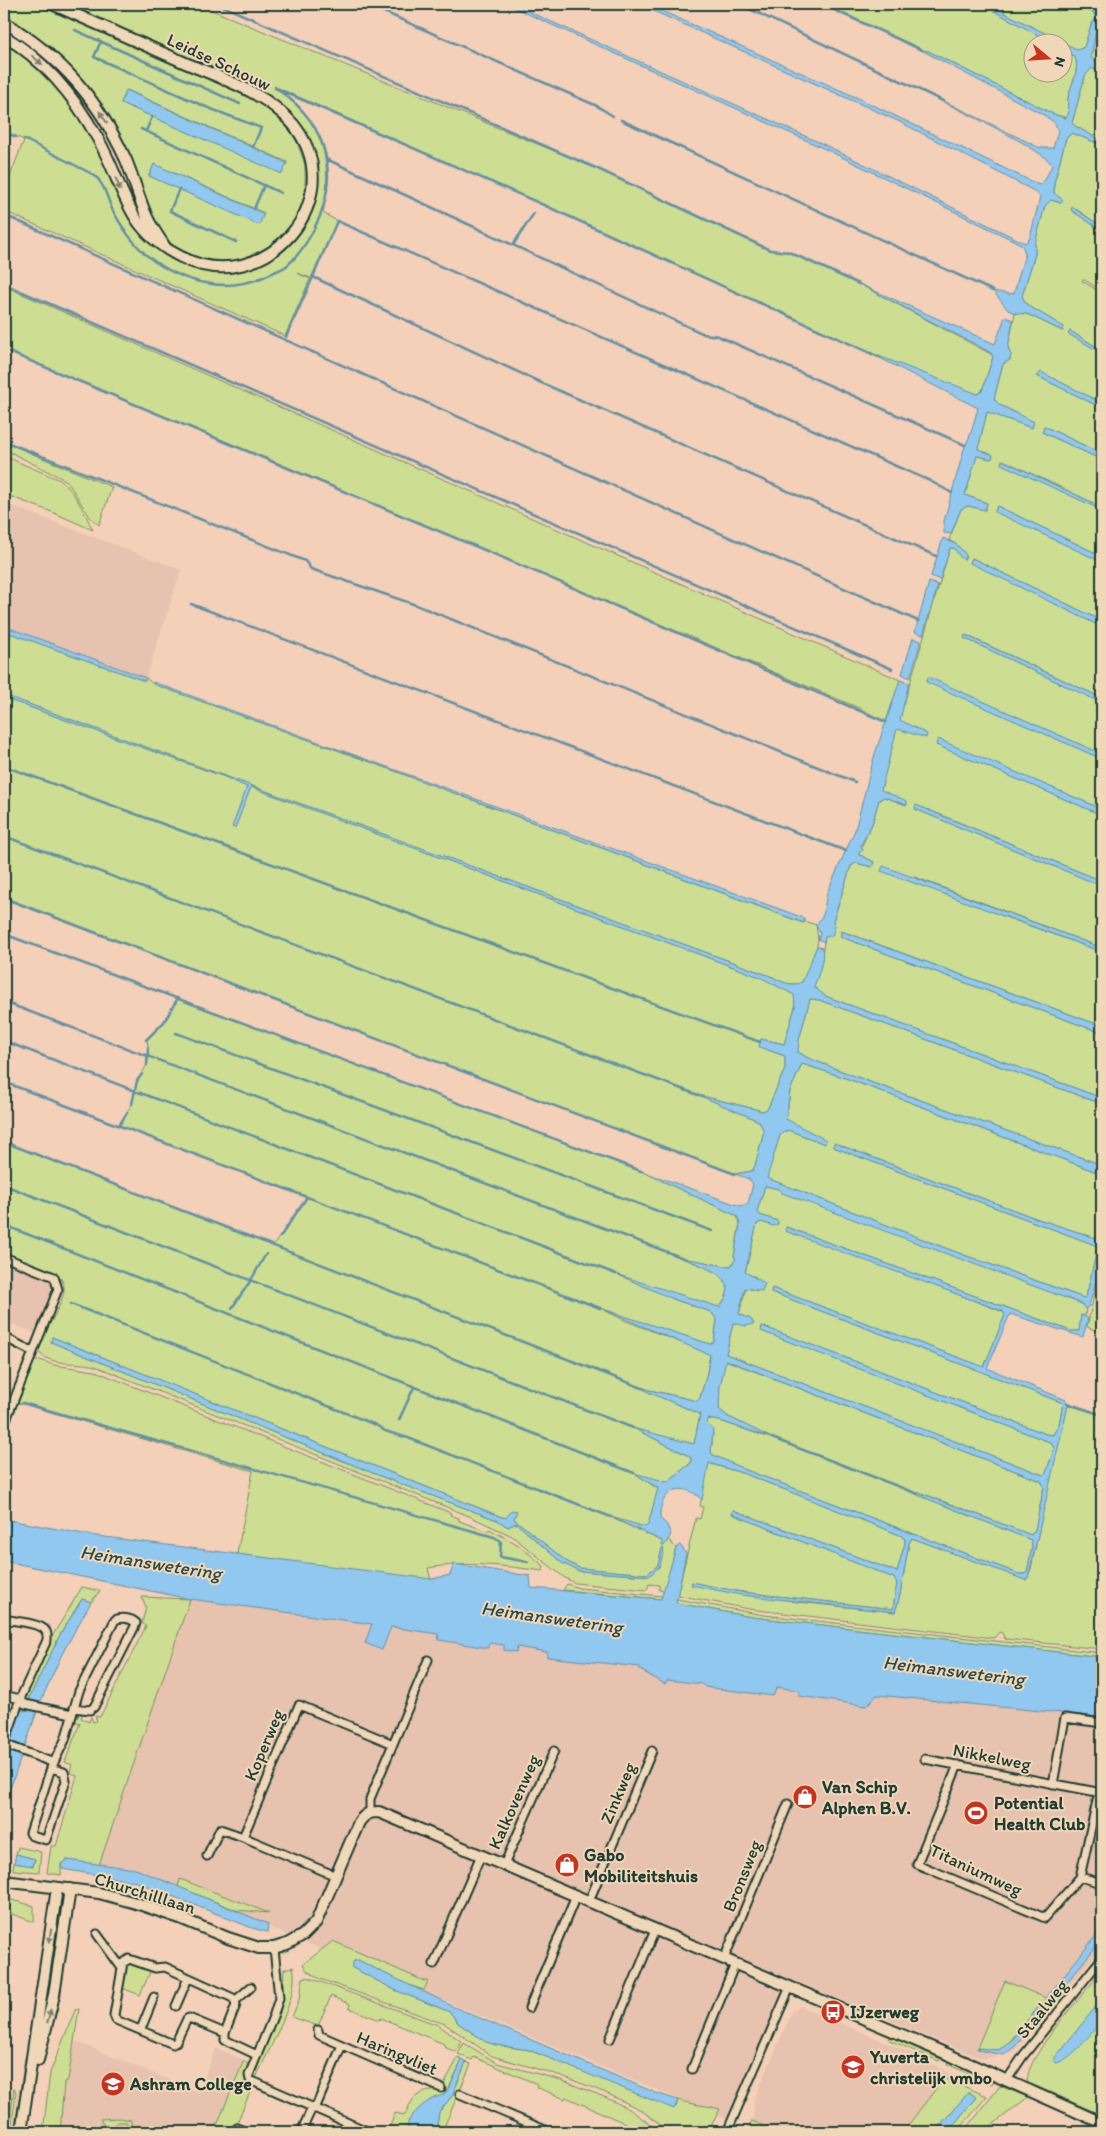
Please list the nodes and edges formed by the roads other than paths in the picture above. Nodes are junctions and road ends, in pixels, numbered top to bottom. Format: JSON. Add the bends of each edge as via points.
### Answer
{"nodes":[{"id":1,"x":52,"y":4,"type":"edge"},
{"id":2,"x":4,"y":22,"type":"edge"},
{"id":3,"x":4,"y":36,"type":"edge"},
{"id":4,"x":165,"y":248,"type":"junction"},
{"id":5,"x":4,"y":1257,"type":"edge"},
{"id":6,"x":4,"y":1338,"type":"edge"},
{"id":7,"x":33,"y":1352,"type":"junction"},
{"id":8,"x":4,"y":1425,"type":"edge"},
{"id":9,"x":4,"y":1619,"type":"edge"},
{"id":10,"x":428,"y":1660,"type":"dead end"},
{"id":11,"x":4,"y":1695,"type":"edge"},
{"id":12,"x":23,"y":1702,"type":"junction"},
{"id":13,"x":73,"y":1711,"type":"junction"},
{"id":14,"x":1102,"y":1723,"type":"edge"},
{"id":15,"x":6,"y":1744,"type":"edge"},
{"id":16,"x":393,"y":1744,"type":"junction"},
{"id":17,"x":652,"y":1751,"type":"dead end"},
{"id":18,"x":554,"y":1752,"type":"dead end"},
{"id":19,"x":925,"y":1759,"type":"dead end"},
{"id":20,"x":52,"y":1765,"type":"junction"},
{"id":21,"x":958,"y":1765,"type":"junction"},
{"id":22,"x":1054,"y":1784,"type":"junction"},
{"id":23,"x":1100,"y":1793,"type":"edge"},
{"id":24,"x":788,"y":1804,"type":"dead end"},
{"id":25,"x":370,"y":1812,"type":"junction"},
{"id":26,"x":243,"y":1837,"type":"junction"},
{"id":27,"x":481,"y":1855,"type":"junction"},
{"id":28,"x":207,"y":1856,"type":"dead end"},
{"id":29,"x":504,"y":1865,"type":"junction"},
{"id":30,"x":336,"y":1876,"type":"junction"},
{"id":31,"x":1080,"y":1877,"type":"junction"},
{"id":32,"x":4,"y":1881,"type":"edge"},
{"id":33,"x":1102,"y":1882,"type":"edge"},
{"id":34,"x":57,"y":1888,"type":"junction"},
{"id":35,"x":70,"y":1889,"type":"junction"},
{"id":36,"x":576,"y":1896,"type":"junction"},
{"id":37,"x":589,"y":1901,"type":"junction"},
{"id":38,"x":655,"y":1930,"type":"junction"},
{"id":39,"x":97,"y":1934,"type":"dead end"},
{"id":40,"x":274,"y":1948,"type":"junction"},
{"id":41,"x":1102,"y":1958,"type":"edge"},
{"id":42,"x":724,"y":1959,"type":"junction"},
{"id":43,"x":434,"y":1964,"type":"dead end"},
{"id":44,"x":735,"y":1964,"type":"junction"},
{"id":45,"x":121,"y":1967,"type":"junction"},
{"id":46,"x":188,"y":1978,"type":"junction"},
{"id":47,"x":250,"y":1987,"type":"dead end"},
{"id":48,"x":790,"y":1987,"type":"junction"},
{"id":49,"x":154,"y":1996,"type":"dead end"},
{"id":50,"x":235,"y":2001,"type":"junction"},
{"id":51,"x":176,"y":2006,"type":"dead end"},
{"id":52,"x":529,"y":2008,"type":"dead end"},
{"id":53,"x":141,"y":2029,"type":"junction"},
{"id":54,"x":318,"y":2030,"type":"dead end"},
{"id":55,"x":225,"y":2033,"type":"junction"},
{"id":56,"x":610,"y":2039,"type":"dead end"},
{"id":57,"x":342,"y":2045,"type":"junction"},
{"id":58,"x":257,"y":2055,"type":"junction"},
{"id":59,"x":692,"y":2068,"type":"dead end"},
{"id":60,"x":1007,"y":2080,"type":"junction"},
{"id":61,"x":441,"y":2088,"type":"dead end"},
{"id":62,"x":460,"y":2094,"type":"dead end"},
{"id":63,"x":313,"y":2108,"type":"junction"},
{"id":64,"x":1102,"y":2124,"type":"edge"},
{"id":65,"x":237,"y":2128,"type":"dead end"},
{"id":66,"x":21,"y":2132,"type":"edge"},
{"id":67,"x":28,"y":2132,"type":"edge"},
{"id":68,"x":247,"y":2132,"type":"edge"},
{"id":69,"x":301,"y":2132,"type":"edge"},
{"id":70,"x":369,"y":2132,"type":"edge"},
{"id":71,"x":550,"y":2132,"type":"edge"},
{"id":72,"x":727,"y":2132,"type":"edge"}],
"edges":[{"from":1,"to":4,"type":"street","name":"Leidse Schouw","via":[[250,92],[282,113],[302,138],[310,164],[310,192],[302,219],[280,247],[256,262],[225,268],[192,263]]},
{"from":4,"to":2,"type":"street","one_way":true,"via":[[146,216],[122,152],[90,98],[53,56]]},
{"from":3,"to":4,"type":"street","name":"Leidse Schouw","one_way":true,"via":[[42,64],[66,88],[98,139],[131,212],[149,237]]},
{"from":5,"to":7,"type":"street","via":[[54,1277],[57,1284],[58,1289]]},
{"from":6,"to":7,"type":"street"},
{"from":7,"to":8,"type":"street"},
{"from":9,"to":12,"type":"street","via":[[38,1626],[47,1634]]},
{"from":10,"to":16,"type":"street"},
{"from":11,"to":12,"type":"street"},
{"from":12,"to":13,"type":"street","via":[[48,1710]]},
{"from":12,"to":15,"type":"street","via":[[17,1708]]},
{"from":13,"to":13,"type":"street","via":[[79,1691],[115,1620],[133,1620],[135,1626],[94,1707]]},
{"from":13,"to":20,"type":"street","via":[[65,1740]]},
{"from":14,"to":22,"type":"street","name":"Nikkelweg","via":[[1065,1718]]},
{"from":15,"to":20,"type":"street"},
{"from":16,"to":25,"type":"street","via":[[370,1798]]},
{"from":16,"to":26,"type":"street","name":"Koperweg","via":[[299,1704]]},
{"from":17,"to":37,"type":"street","name":"Zinkweg"},
{"from":18,"to":29,"type":"street","name":"Kalkovenweg"},
{"from":19,"to":21,"type":"street","name":"Nikkelweg"},
{"from":20,"to":20,"type":"street","via":[[64,1772],[66,1781],[46,1840],[30,1833]]},
{"from":21,"to":22,"type":"street","name":"Nikkelweg"},
{"from":21,"to":31,"type":"street","name":"Titaniumweg","via":[[916,1864],[1045,1918]]},
{"from":22,"to":23,"type":"street","name":"Nikkelweg"},
{"from":23,"to":31,"type":"street","name":"Nikkelweg"},
{"from":24,"to":42,"type":"street","name":"Bronsweg"},
{"from":25,"to":27,"type":"street","name":"Kalkovenweg","via":[[379,1812]]},
{"from":25,"to":30,"type":"street","via":[[359,1822]]},
{"from":26,"to":28,"type":"street","via":[[220,1829]]},
{"from":26,"to":30,"type":"street"},
{"from":27,"to":29,"type":"street","name":"Kalkovenweg"},
{"from":27,"to":43,"type":"street","name":"Kalkovenweg"},
{"from":29,"to":36,"type":"street","name":"Kalkovenweg"},
{"from":30,"to":40,"type":"street","via":[[316,1922],[303,1935]]},
{"from":31,"to":33,"type":"street"},
{"from":32,"to":34,"type":"street","name":"Churchilllaan"},
{"from":34,"to":35,"type":"street","name":"Churchilllaan"},
{"from":34,"to":66,"type":"street","one_way":true},
{"from":35,"to":40,"type":"street","name":"Churchilllaan","via":[[136,1903],[228,1938],[259,1948]]},
{"from":67,"to":35,"type":"street","one_way":true,"via":[[37,2064],[54,1995]]},
{"from":36,"to":37,"type":"street","name":"Kalkovenweg"},
{"from":36,"to":52,"type":"street"},
{"from":37,"to":38,"type":"street","name":"Kalkovenweg"},
{"from":38,"to":42,"type":"street","name":"Kalkovenweg"},
{"from":38,"to":56,"type":"street"},
{"from":39,"to":45,"type":"street"},
{"from":40,"to":58,"type":"street","via":[[279,1998]]},
{"from":41,"to":60,"type":"street","name":"Staalweg"},
{"from":42,"to":44,"type":"street","name":"Kalkovenweg"},
{"from":44,"to":48,"type":"street","name":"Kalkovenweg"},
{"from":44,"to":59,"type":"street"},
{"from":45,"to":46,"type":"street","via":[[129,1959],[155,1968],[165,1967]]},
{"from":45,"to":53,"type":"street","via":[[114,2015],[116,2020]]},
{"from":46,"to":50,"type":"street"},
{"from":46,"to":51,"type":"street"},
{"from":47,"to":50,"type":"street"},
{"from":48,"to":60,"type":"street","name":"Kalkovenweg"},
{"from":48,"to":72,"type":"street"},
{"from":49,"to":53,"type":"street"},
{"from":50,"to":55,"type":"street","via":[[236,2010]]},
{"from":53,"to":55,"type":"street","via":[[173,2044],[189,2018]]},
{"from":54,"to":57,"type":"street","name":"Haringvliet","via":[[319,2034]]},
{"from":55,"to":58,"type":"street","via":[[228,2043]]},
{"from":57,"to":61,"type":"street","name":"Haringvliet"},
{"from":57,"to":63,"type":"street","name":"Haringvliet"},
{"from":58,"to":63,"type":"street","via":[[250,2080]]},
{"from":60,"to":64,"type":"street","name":"Kalkovenweg"},
{"from":62,"to":71,"type":"street"},
{"from":63,"to":69,"type":"street","name":"Haringvliet"},
{"from":63,"to":70,"type":"street"},
{"from":65,"to":68,"type":"street"}]}
